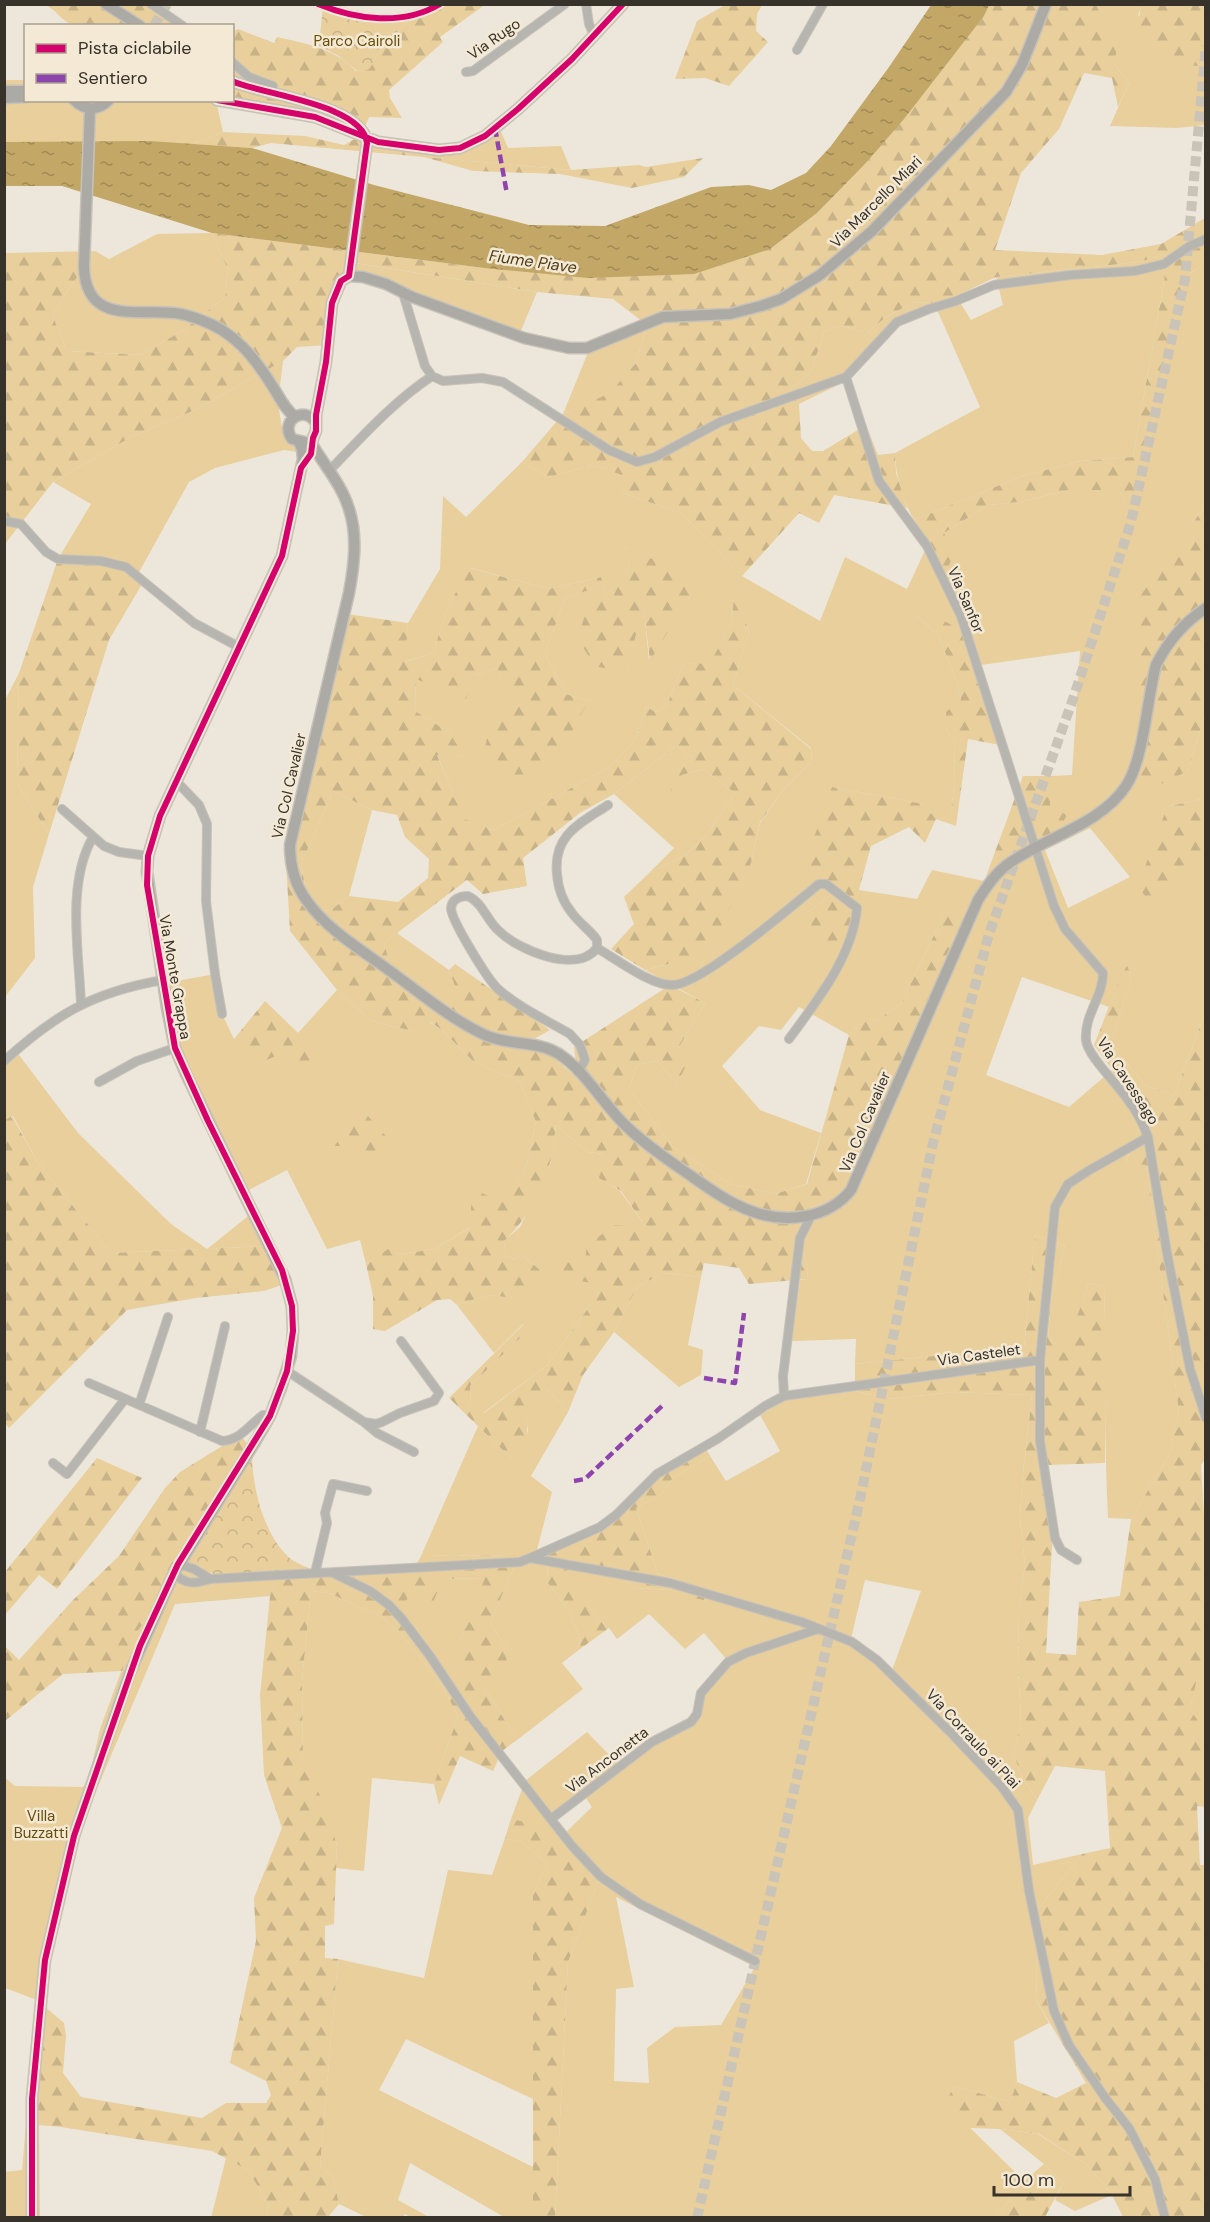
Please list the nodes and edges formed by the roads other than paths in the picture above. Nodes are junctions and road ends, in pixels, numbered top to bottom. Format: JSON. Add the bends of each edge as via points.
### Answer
{"nodes":[{"id":1,"x":106,"y":4,"type":"edge"},
{"id":2,"x":151,"y":4,"type":"edge"},
{"id":3,"x":318,"y":4,"type":"edge"},
{"id":4,"x":440,"y":4,"type":"edge"},
{"id":5,"x":565,"y":4,"type":"edge"},
{"id":6,"x":586,"y":4,"type":"edge"},
{"id":7,"x":623,"y":4,"type":"edge"},
{"id":8,"x":823,"y":4,"type":"edge"},
{"id":9,"x":1046,"y":4,"type":"edge"},
{"id":10,"x":137,"y":24,"type":"edge"},
{"id":11,"x":180,"y":24,"type":"edge"},
{"id":12,"x":594,"y":35,"type":"junction"},
{"id":13,"x":797,"y":50,"type":"dead end"},
{"id":14,"x":234,"y":64,"type":"edge"},
{"id":15,"x":466,"y":72,"type":"dead end"},
{"id":16,"x":234,"y":82,"type":"edge"},
{"id":17,"x":273,"y":86,"type":"dead end"},
{"id":18,"x":4,"y":91,"type":"edge"},
{"id":19,"x":24,"y":91,"type":"edge"},
{"id":20,"x":4,"y":98,"type":"edge"},
{"id":21,"x":24,"y":98,"type":"edge"},
{"id":22,"x":75,"y":102,"type":"edge"},
{"id":23,"x":107,"y":102,"type":"edge"},
{"id":24,"x":229,"y":102,"type":"edge"},
{"id":25,"x":90,"y":109,"type":"junction"},
{"id":26,"x":367,"y":141,"type":"junction"},
{"id":27,"x":1206,"y":238,"type":"edge"},
{"id":28,"x":348,"y":276,"type":"junction"},
{"id":29,"x":403,"y":292,"type":"junction"},
{"id":30,"x":432,"y":376,"type":"junction"},
{"id":31,"x":846,"y":377,"type":"junction"},
{"id":32,"x":318,"y":401,"type":"junction"},
{"id":33,"x":284,"y":406,"type":"junction"},
{"id":34,"x":307,"y":415,"type":"junction"},
{"id":35,"x":294,"y":416,"type":"junction"},
{"id":36,"x":316,"y":423,"type":"junction"},
{"id":37,"x":288,"y":427,"type":"junction"},
{"id":38,"x":307,"y":446,"type":"junction"},
{"id":39,"x":327,"y":468,"type":"junction"},
{"id":40,"x":4,"y":521,"type":"edge"},
{"id":41,"x":1206,"y":608,"type":"edge"},
{"id":42,"x":239,"y":647,"type":"junction"},
{"id":43,"x":177,"y":782,"type":"junction"},
{"id":44,"x":608,"y":805,"type":"dead end"},
{"id":45,"x":62,"y":808,"type":"dead end"},
{"id":46,"x":93,"y":837,"type":"junction"},
{"id":47,"x":1036,"y":847,"type":"junction"},
{"id":48,"x":148,"y":856,"type":"junction"},
{"id":49,"x":597,"y":948,"type":"junction"},
{"id":50,"x":163,"y":980,"type":"junction"},
{"id":51,"x":81,"y":1004,"type":"junction"},
{"id":52,"x":222,"y":1014,"type":"dead end"},
{"id":53,"x":789,"y":1039,"type":"dead end"},
{"id":54,"x":176,"y":1048,"type":"junction"},
{"id":55,"x":4,"y":1061,"type":"edge"},
{"id":56,"x":578,"y":1072,"type":"junction"},
{"id":57,"x":99,"y":1082,"type":"dead end"},
{"id":58,"x":1148,"y":1137,"type":"junction"},
{"id":59,"x":811,"y":1216,"type":"junction"},
{"id":60,"x":168,"y":1317,"type":"dead end"},
{"id":61,"x":225,"y":1326,"type":"dead end"},
{"id":62,"x":400,"y":1341,"type":"dead end"},
{"id":63,"x":1040,"y":1360,"type":"junction"},
{"id":64,"x":287,"y":1371,"type":"junction"},
{"id":65,"x":89,"y":1383,"type":"dead end"},
{"id":66,"x":784,"y":1396,"type":"junction"},
{"id":67,"x":125,"y":1399,"type":"junction"},
{"id":68,"x":139,"y":1405,"type":"junction"},
{"id":69,"x":270,"y":1416,"type":"junction"},
{"id":70,"x":1206,"y":1418,"type":"edge"},
{"id":71,"x":364,"y":1422,"type":"junction"},
{"id":72,"x":200,"y":1432,"type":"junction"},
{"id":73,"x":414,"y":1452,"type":"dead end"},
{"id":74,"x":53,"y":1463,"type":"dead end"},
{"id":75,"x":367,"y":1491,"type":"dead end"},
{"id":76,"x":530,"y":1558,"type":"junction"},
{"id":77,"x":1077,"y":1560,"type":"dead end"},
{"id":78,"x":176,"y":1569,"type":"junction"},
{"id":79,"x":332,"y":1572,"type":"junction"},
{"id":80,"x":315,"y":1573,"type":"junction"},
{"id":81,"x":210,"y":1579,"type":"junction"},
{"id":82,"x":818,"y":1629,"type":"junction"},
{"id":83,"x":551,"y":1818,"type":"junction"},
{"id":84,"x":755,"y":1961,"type":"dead end"},
{"id":85,"x":32,"y":2217,"type":"edge"},
{"id":86,"x":1165,"y":2217,"type":"edge"}],
"edges":[{"from":1,"to":10,"type":"street"},
{"from":2,"to":11,"type":"street"},
{"from":3,"to":4,"type":"street","via":[[342,13],[382,18],[424,13]]},
{"from":5,"to":15,"type":"street","name":"Via Rugo","via":[[473,71]]},
{"from":6,"to":12,"type":"street"},
{"from":7,"to":12,"type":"street"},
{"from":8,"to":13,"type":"street"},
{"from":9,"to":29,"type":"street","name":"Via Marcello Miari","via":[[1022,65],[1006,92],[872,231],[820,275],[781,299],[730,314],[663,317],[587,348],[569,348],[524,338]]},
{"from":12,"to":26,"type":"street","via":[[518,109],[474,142],[446,150]]},
{"from":14,"to":17,"type":"street","via":[[249,77]]},
{"from":16,"to":26,"type":"street","via":[[302,99],[333,112],[356,124]]},
{"from":18,"to":19,"type":"street"},
{"from":20,"to":21,"type":"street"},
{"from":22,"to":25,"type":"street"},
{"from":23,"to":25,"type":"street"},
{"from":24,"to":26,"type":"street","via":[[315,117]]},
{"from":25,"to":33,"type":"street","via":[[84,274],[92,295],[111,310],[176,313],[231,335],[249,352]]},
{"from":26,"to":28,"type":"street"},
{"from":27,"to":31,"type":"street","via":[[1164,264],[1135,271],[994,285],[929,309],[897,322]]},
{"from":28,"to":29,"type":"street","name":"Via Marcello Miari","via":[[363,277]]},
{"from":28,"to":32,"type":"street","name":"Via Monte Grappa","via":[[341,281],[332,303]]},
{"from":29,"to":30,"type":"street","via":[[425,366]]},
{"from":30,"to":31,"type":"street","via":[[446,381],[482,378],[503,382],[609,450],[637,462],[655,457],[720,422]]},
{"from":30,"to":39,"type":"street","via":[[411,390]]},
{"from":31,"to":47,"type":"street","name":"Via Sanfor","via":[[879,480],[927,546],[961,616]]},
{"from":32,"to":34,"type":"street","name":"Via Monte Grappa"},
{"from":32,"to":36,"type":"street","name":"Via Monte Grappa"},
{"from":33,"to":35,"type":"street"},
{"from":33,"to":37,"type":"street"},
{"from":34,"to":35,"type":"street"},
{"from":34,"to":36,"type":"street"},
{"from":35,"to":37,"type":"street"},
{"from":36,"to":38,"type":"street","name":"Via Monte Grappa"},
{"from":37,"to":38,"type":"street","via":[[290,435]]},
{"from":38,"to":39,"type":"street","name":"Via Col Cavalier"},
{"from":38,"to":42,"type":"street","name":"Via Monte Grappa","via":[[282,556]]},
{"from":39,"to":56,"type":"street","name":"Via Col Cavalier","via":[[352,518],[353,568],[290,845],[300,890],[332,926],[474,1030],[495,1039],[549,1049]]},
{"from":40,"to":42,"type":"street","via":[[21,524],[57,559],[101,561],[126,567],[194,622]]},
{"from":41,"to":47,"type":"street","name":"Via Col Cavalier","via":[[1180,628],[1156,665],[1137,759],[1126,786],[1097,813]]},
{"from":42,"to":43,"type":"street","name":"Via Monte Grappa"},
{"from":43,"to":48,"type":"street","name":"Via Monte Grappa","via":[[160,816]]},
{"from":43,"to":52,"type":"street","via":[[199,805],[207,824],[206,901]]},
{"from":44,"to":49,"type":"street","via":[[564,838],[556,860],[561,893],[571,912],[595,937]]},
{"from":45,"to":46,"type":"street"},
{"from":46,"to":48,"type":"street","via":[[114,851]]},
{"from":46,"to":51,"type":"street","via":[[82,861],[77,900]]},
{"from":47,"to":58,"type":"street","name":"Via Cavessago","via":[[1059,918],[1103,973],[1103,985],[1088,1020],[1086,1041],[1092,1055],[1137,1112]]},
{"from":47,"to":59,"type":"street","name":"Via Col Cavalier","via":[[1009,863],[978,900],[855,1182],[840,1202]]},
{"from":48,"to":50,"type":"street","name":"Via Monte Grappa","via":[[147,885]]},
{"from":49,"to":53,"type":"street","via":[[658,982],[673,986],[684,983],[711,968],[819,884],[826,884],[856,908],[856,920],[840,962]]},
{"from":49,"to":56,"type":"street","via":[[590,956],[575,960],[546,956],[503,935],[472,898],[464,896],[452,904],[455,919],[497,988],[578,1042],[585,1059]]},
{"from":50,"to":51,"type":"street","via":[[110,992]]},
{"from":50,"to":54,"type":"street","name":"Via Monte Grappa"},
{"from":51,"to":55,"type":"street","via":[[57,1018]]},
{"from":54,"to":57,"type":"street","via":[[137,1061]]},
{"from":54,"to":64,"type":"street","name":"Via Monte Grappa","via":[[285,1279],[293,1323]]},
{"from":56,"to":59,"type":"street","name":"Via Col Cavalier","via":[[640,1139],[700,1183],[759,1214]]},
{"from":58,"to":63,"type":"street","via":[[1068,1184],[1055,1207]]},
{"from":58,"to":70,"type":"street","name":"Via Cavessago","via":[[1187,1357]]},
{"from":59,"to":66,"type":"street","via":[[800,1238],[783,1376]]},
{"from":60,"to":68,"type":"street"},
{"from":61,"to":72,"type":"street"},
{"from":62,"to":71,"type":"street","via":[[439,1393],[438,1397],[382,1422]]},
{"from":63,"to":66,"type":"street","name":"Via Castelet"},
{"from":63,"to":77,"type":"street","name":"Via Castelet","via":[[1040,1441],[1055,1538],[1061,1550]]},
{"from":64,"to":69,"type":"street","name":"Via Monte Grappa"},
{"from":64,"to":71,"type":"street"},
{"from":65,"to":67,"type":"street"},
{"from":66,"to":76,"type":"street","name":"Via Castelet","via":[[665,1468],[600,1527]]},
{"from":67,"to":68,"type":"street"},
{"from":67,"to":74,"type":"street","via":[[67,1474]]},
{"from":68,"to":72,"type":"street"},
{"from":69,"to":72,"type":"street","via":[[263,1415],[229,1441]]},
{"from":69,"to":78,"type":"street","name":"Via Monte Grappa"},
{"from":71,"to":73,"type":"street"},
{"from":75,"to":80,"type":"street","via":[[333,1484]]},
{"from":76,"to":79,"type":"street","via":[[520,1562]]},
{"from":76,"to":82,"type":"street","name":"Via Corraulo ai Piai","via":[[670,1583]]},
{"from":78,"to":81,"type":"street","via":[[194,1569]]},
{"from":78,"to":81,"type":"street","via":[[187,1583]]},
{"from":78,"to":85,"type":"street","name":"Via Monte Grappa","via":[[133,1665],[74,1836],[45,1960],[32,2099]]},
{"from":79,"to":80,"type":"street"},
{"from":79,"to":83,"type":"street","via":[[369,1591],[402,1619],[470,1716]]},
{"from":80,"to":81,"type":"street"},
{"from":82,"to":83,"type":"street","name":"Via Anconetta","via":[[728,1662],[701,1693],[697,1714],[691,1722],[652,1742]]},
{"from":82,"to":86,"type":"street","name":"Via Corraulo ai Piai","via":[[852,1642],[894,1675],[1002,1787],[1018,1810],[1029,1891],[1054,2011],[1069,2045],[1129,2128],[1155,2180]]},
{"from":83,"to":84,"type":"street","via":[[590,1867],[625,1896]]}]}
